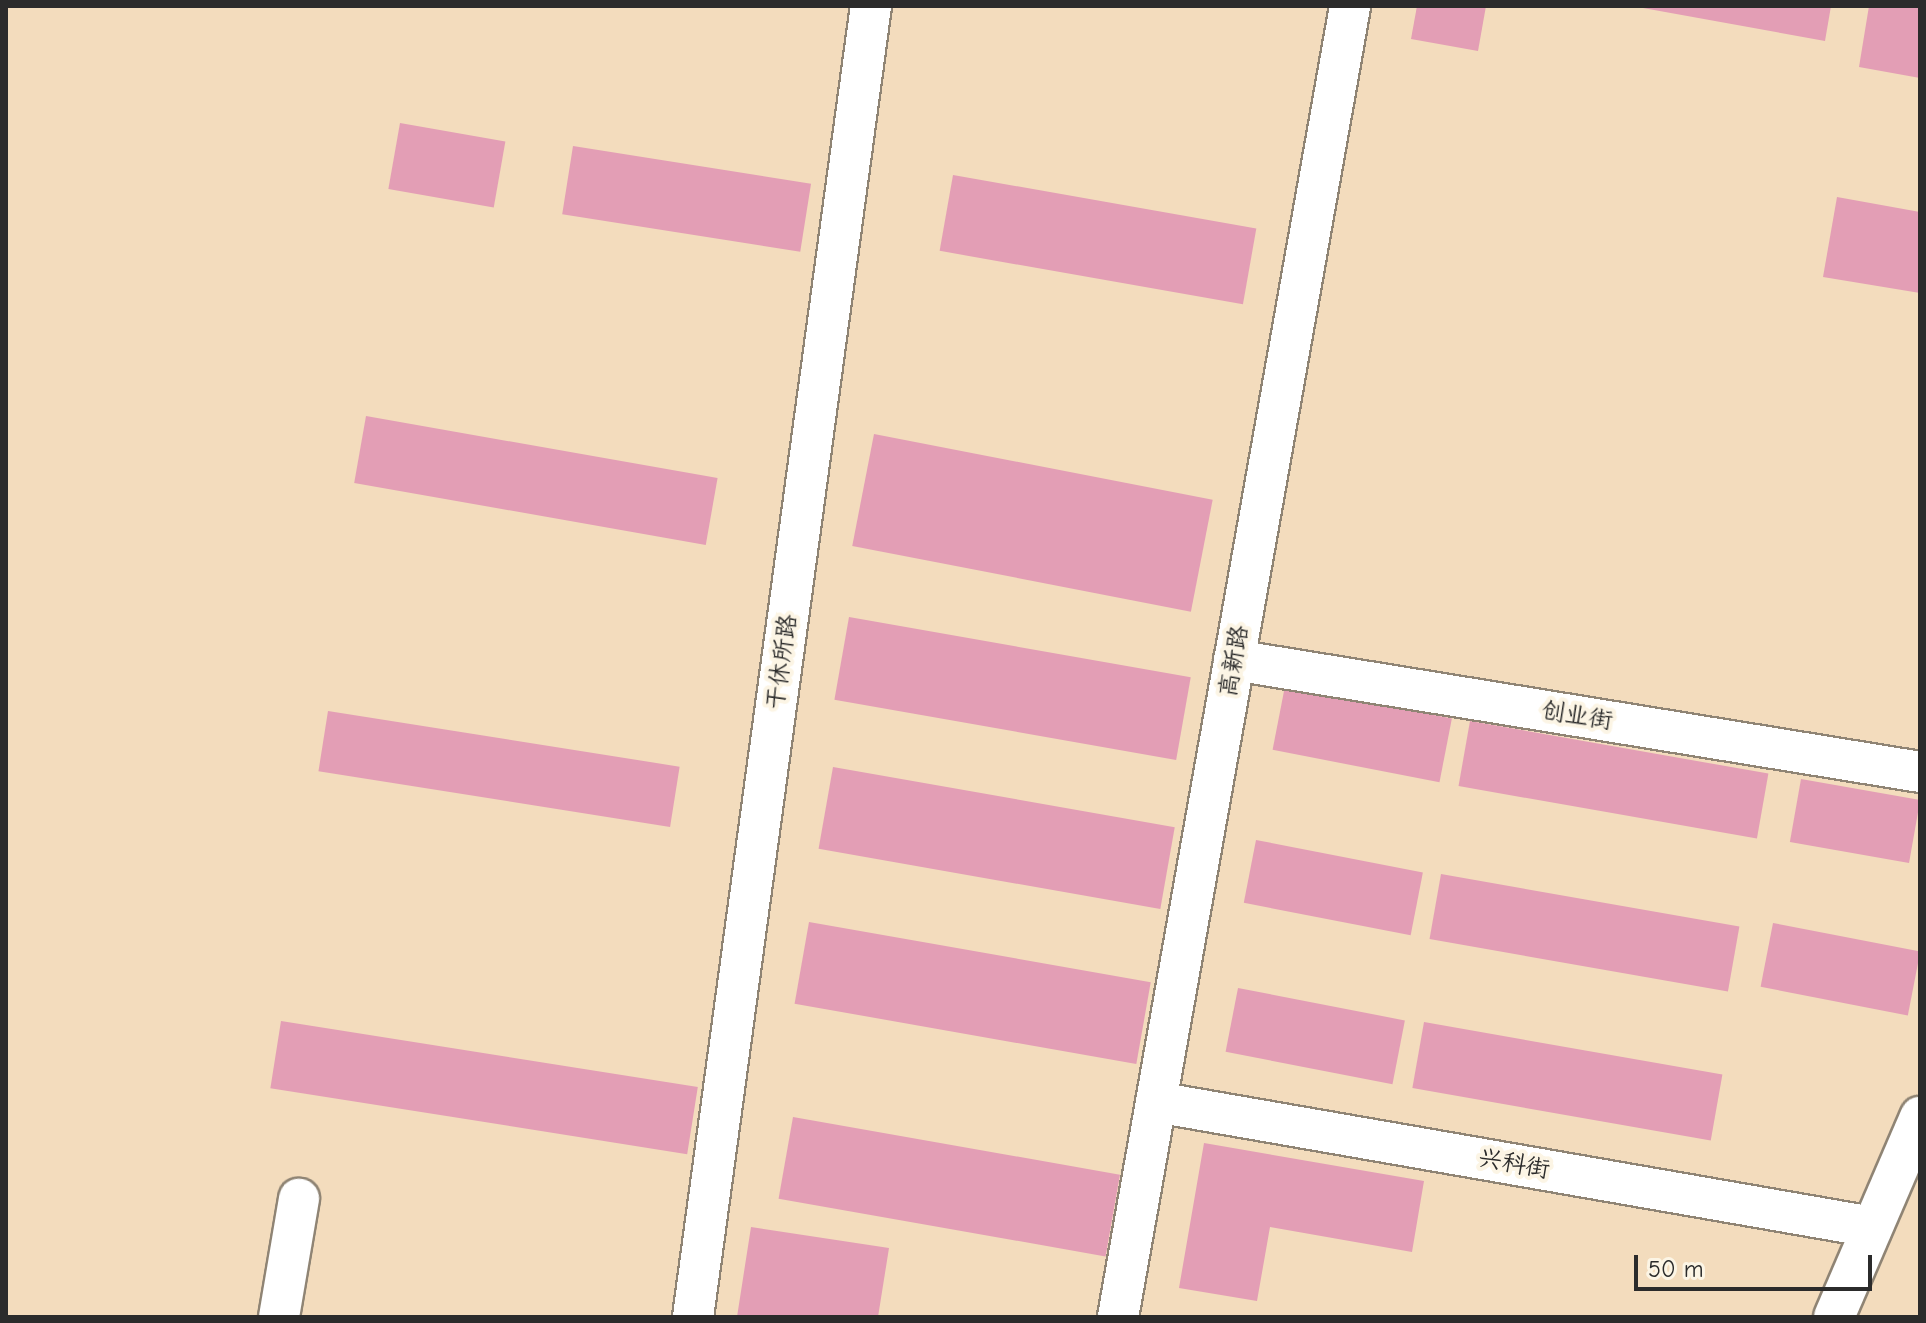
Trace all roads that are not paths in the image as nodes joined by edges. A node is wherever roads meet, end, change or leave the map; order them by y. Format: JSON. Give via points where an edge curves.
{"nodes":[{"id":1,"x":871,"y":6,"type":"edge"},
{"id":2,"x":1350,"y":6,"type":"edge"},
{"id":3,"x":1234,"y":660,"type":"junction"},
{"id":4,"x":1920,"y":772,"type":"edge"},
{"id":5,"x":1156,"y":1102,"type":"junction"},
{"id":6,"x":1920,"y":1117,"type":"edge"},
{"id":7,"x":299,"y":1199,"type":"dead end"},
{"id":8,"x":1872,"y":1227,"type":"junction"},
{"id":9,"x":279,"y":1317,"type":"edge"},
{"id":10,"x":693,"y":1317,"type":"edge"},
{"id":11,"x":1118,"y":1317,"type":"edge"},
{"id":12,"x":1834,"y":1317,"type":"edge"}],
"edges":[{"from":1,"to":10,"type":"street","name":"干休所路"},
{"from":2,"to":3,"type":"street","name":"高新路"},
{"from":3,"to":4,"type":"street","name":"创业街"},
{"from":3,"to":5,"type":"street","name":"高新路"},
{"from":5,"to":8,"type":"street","name":"兴科街"},
{"from":5,"to":11,"type":"street","name":"高新路"},
{"from":6,"to":8,"type":"street"},
{"from":7,"to":9,"type":"street"},
{"from":8,"to":12,"type":"street"}]}
